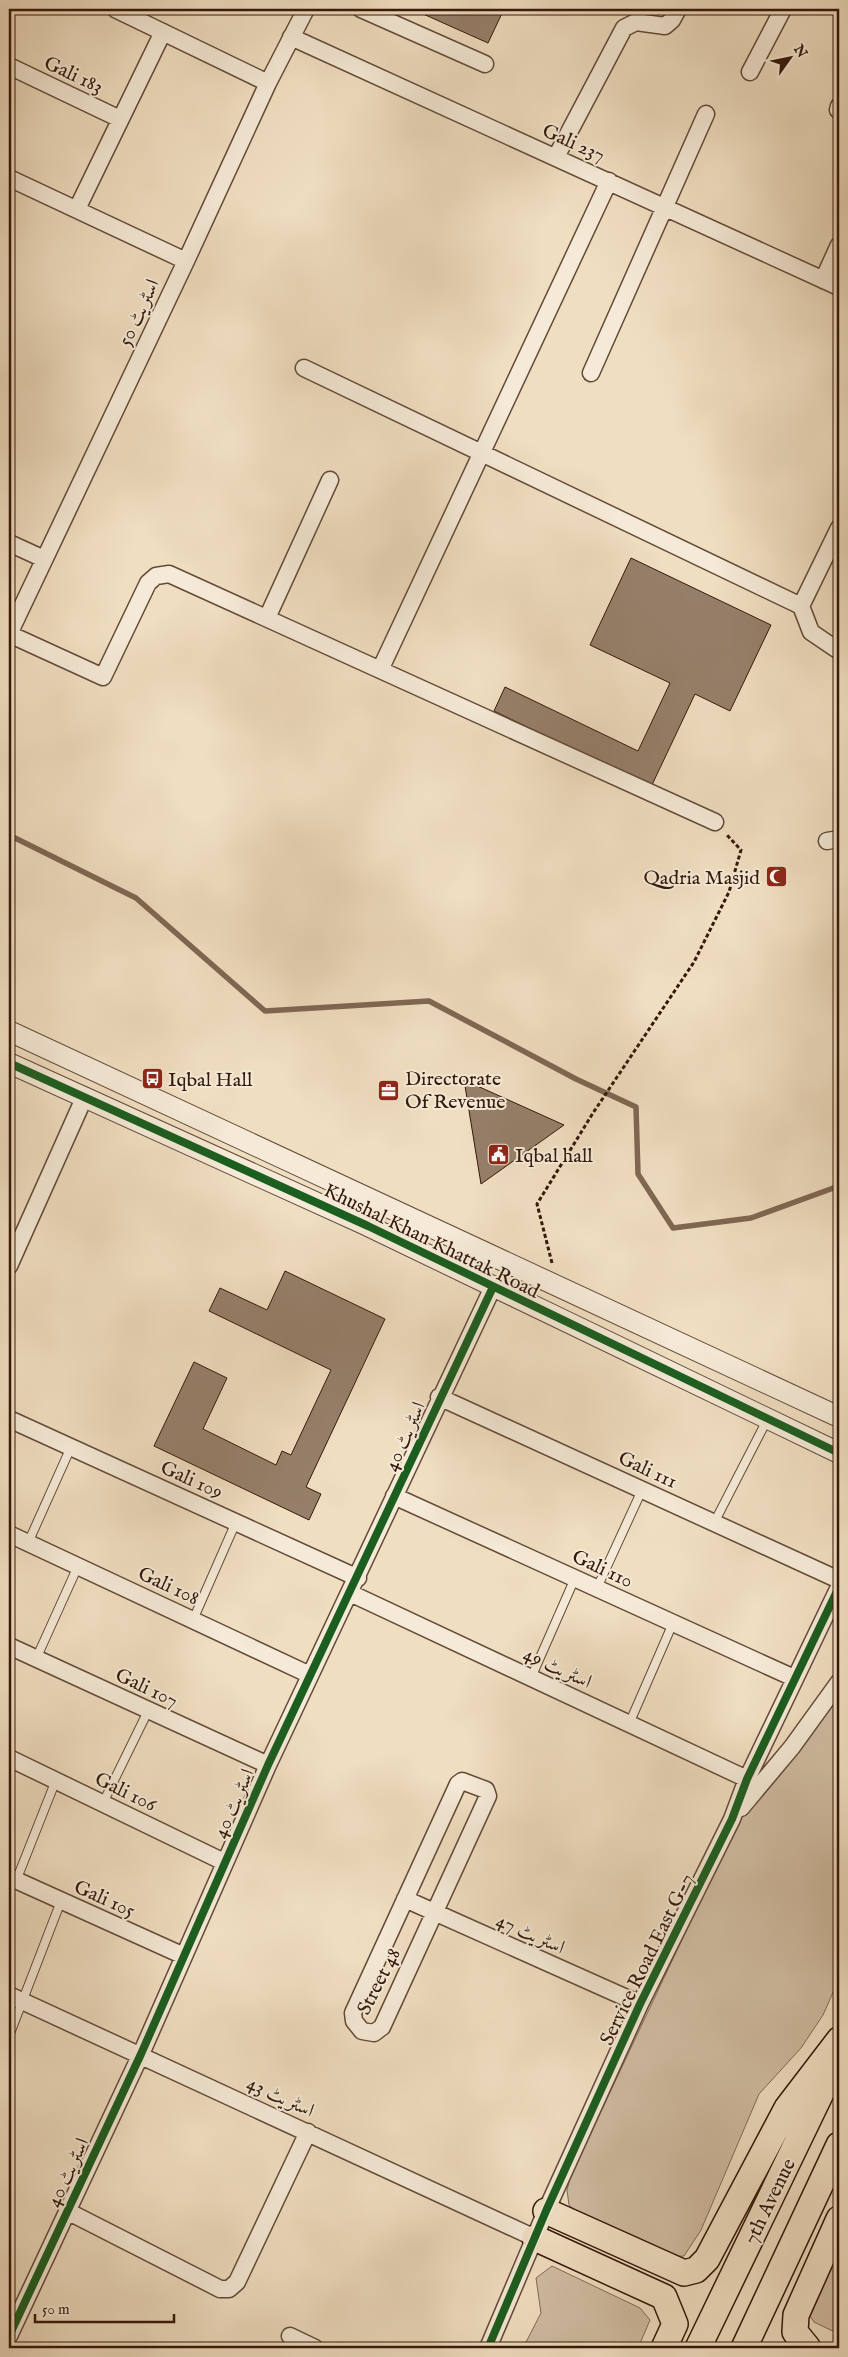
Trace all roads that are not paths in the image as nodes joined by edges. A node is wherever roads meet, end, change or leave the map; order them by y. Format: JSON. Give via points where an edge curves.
{"nodes":[{"id":1,"x":115,"y":9,"type":"edge"},
{"id":2,"x":306,"y":9,"type":"edge"},
{"id":3,"x":361,"y":9,"type":"edge"},
{"id":4,"x":678,"y":9,"type":"edge"},
{"id":5,"x":783,"y":9,"type":"edge"},
{"id":6,"x":163,"y":32,"type":"junction"},
{"id":7,"x":291,"y":37,"type":"junction"},
{"id":8,"x":485,"y":64,"type":"dead end"},
{"id":9,"x":9,"y":66,"type":"edge"},
{"id":10,"x":750,"y":72,"type":"dead end"},
{"id":11,"x":268,"y":83,"type":"junction"},
{"id":12,"x":706,"y":114,"type":"dead end"},
{"id":13,"x":120,"y":119,"type":"junction"},
{"id":14,"x":556,"y":157,"type":"junction"},
{"id":15,"x":9,"y":178,"type":"edge"},
{"id":16,"x":609,"y":181,"type":"junction"},
{"id":17,"x":664,"y":207,"type":"junction"},
{"id":18,"x":77,"y":210,"type":"junction"},
{"id":19,"x":839,"y":245,"type":"edge"},
{"id":20,"x":186,"y":261,"type":"junction"},
{"id":21,"x":823,"y":280,"type":"junction"},
{"id":22,"x":839,"y":287,"type":"edge"},
{"id":23,"x":304,"y":368,"type":"dead end"},
{"id":24,"x":591,"y":373,"type":"dead end"},
{"id":25,"x":482,"y":452,"type":"junction"},
{"id":26,"x":330,"y":480,"type":"dead end"},
{"id":27,"x":839,"y":528,"type":"edge"},
{"id":28,"x":9,"y":543,"type":"edge"},
{"id":29,"x":44,"y":559,"type":"junction"},
{"id":30,"x":801,"y":606,"type":"junction"},
{"id":31,"x":267,"y":618,"type":"junction"},
{"id":32,"x":9,"y":634,"type":"edge"},
{"id":33,"x":839,"y":651,"type":"edge"},
{"id":34,"x":380,"y":670,"type":"junction"},
{"id":35,"x":716,"y":822,"type":"road end"},
{"id":36,"x":9,"y":1031,"type":"edge"},
{"id":37,"x":9,"y":1063,"type":"edge"},
{"id":38,"x":85,"y":1096,"type":"junction"},
{"id":39,"x":378,"y":1202,"type":"junction"},
{"id":40,"x":368,"y":1226,"type":"junction"},
{"id":41,"x":9,"y":1266,"type":"edge"},
{"id":42,"x":493,"y":1287,"type":"junction"},
{"id":43,"x":439,"y":1397,"type":"junction"},
{"id":44,"x":837,"y":1415,"type":"edge"},
{"id":45,"x":768,"y":1418,"type":"junction"},
{"id":46,"x":9,"y":1419,"type":"edge"},
{"id":47,"x":71,"y":1447,"type":"junction"},
{"id":48,"x":839,"y":1453,"type":"edge"},
{"id":49,"x":642,"y":1490,"type":"junction"},
{"id":50,"x":394,"y":1496,"type":"junction"},
{"id":51,"x":236,"y":1522,"type":"junction"},
{"id":52,"x":714,"y":1523,"type":"junction"},
{"id":53,"x":9,"y":1534,"type":"edge"},
{"id":54,"x":28,"y":1543,"type":"junction"},
{"id":55,"x":78,"y":1566,"type":"junction"},
{"id":56,"x":358,"y":1578,"type":"junction"},
{"id":57,"x":575,"y":1578,"type":"junction"},
{"id":58,"x":839,"y":1580,"type":"edge"},
{"id":59,"x":839,"y":1587,"type":"edge"},
{"id":60,"x":597,"y":1588,"type":"junction"},
{"id":61,"x":350,"y":1593,"type":"junction"},
{"id":62,"x":193,"y":1620,"type":"junction"},
{"id":63,"x":673,"y":1622,"type":"junction"},
{"id":64,"x":9,"y":1646,"type":"edge"},
{"id":65,"x":36,"y":1659,"type":"junction"},
{"id":66,"x":310,"y":1675,"type":"junction"},
{"id":67,"x":531,"y":1678,"type":"junction"},
{"id":68,"x":794,"y":1678,"type":"junction"},
{"id":69,"x":839,"y":1682,"type":"edge"},
{"id":70,"x":148,"y":1711,"type":"junction"},
{"id":71,"x":629,"y":1724,"type":"junction"},
{"id":72,"x":9,"y":1758,"type":"edge"},
{"id":73,"x":268,"y":1765,"type":"junction"},
{"id":74,"x":747,"y":1779,"type":"junction"},
{"id":75,"x":56,"y":1780,"type":"junction"},
{"id":76,"x":103,"y":1803,"type":"junction"},
{"id":77,"x":732,"y":1819,"type":"junction"},
{"id":78,"x":224,"y":1862,"type":"junction"},
{"id":79,"x":12,"y":1879,"type":"edge"},
{"id":80,"x":405,"y":1899,"type":"junction"},
{"id":81,"x":61,"y":1901,"type":"junction"},
{"id":82,"x":436,"y":1913,"type":"junction"},
{"id":83,"x":184,"y":1956,"type":"junction"},
{"id":84,"x":16,"y":1998,"type":"edge"},
{"id":85,"x":640,"y":2004,"type":"junction"},
{"id":86,"x":9,"y":2036,"type":"edge"},
{"id":87,"x":839,"y":2040,"type":"edge"},
{"id":88,"x":141,"y":2054,"type":"junction"},
{"id":89,"x":839,"y":2054,"type":"edge"},
{"id":90,"x":308,"y":2132,"type":"junction"},
{"id":91,"x":839,"y":2145,"type":"edge"},
{"id":92,"x":67,"y":2211,"type":"junction"},
{"id":93,"x":546,"y":2211,"type":"junction"},
{"id":94,"x":839,"y":2218,"type":"edge"},
{"id":95,"x":535,"y":2238,"type":"junction"},
{"id":96,"x":14,"y":2307,"type":"edge"},
{"id":97,"x":9,"y":2336,"type":"edge"},
{"id":98,"x":290,"y":2336,"type":"dead end"},
{"id":99,"x":315,"y":2348,"type":"edge"},
{"id":100,"x":488,"y":2348,"type":"edge"},
{"id":101,"x":664,"y":2348,"type":"edge"},
{"id":102,"x":698,"y":2348,"type":"edge"},
{"id":103,"x":744,"y":2348,"type":"edge"},
{"id":104,"x":808,"y":2348,"type":"edge"}],
"edges":[{"from":1,"to":6,"type":"street"},
{"from":2,"to":7,"type":"street","name":"اسٹریٹ 50"},
{"from":3,"to":8,"type":"street"},
{"from":4,"to":14,"type":"street","via":[[665,26],[636,22],[624,28]]},
{"from":5,"to":10,"type":"street"},
{"from":6,"to":11,"type":"street"},
{"from":6,"to":13,"type":"street"},
{"from":7,"to":11,"type":"street","name":"اسٹریٹ 50"},
{"from":7,"to":14,"type":"street","name":"Gali 237"},
{"from":9,"to":13,"type":"street","name":"Gali 183"},
{"from":11,"to":20,"type":"street","name":"اسٹریٹ 50"},
{"from":12,"to":17,"type":"street"},
{"from":13,"to":18,"type":"street"},
{"from":14,"to":16,"type":"street","name":"Gali 237"},
{"from":15,"to":18,"type":"street"},
{"from":16,"to":17,"type":"street","name":"Gali 237"},
{"from":16,"to":25,"type":"street"},
{"from":17,"to":21,"type":"street","name":"Gali 237"},
{"from":17,"to":24,"type":"street"},
{"from":18,"to":20,"type":"street"},
{"from":19,"to":21,"type":"street"},
{"from":20,"to":29,"type":"street","name":"اسٹریٹ 50"},
{"from":21,"to":22,"type":"street","name":"Gali 237"},
{"from":23,"to":25,"type":"street"},
{"from":25,"to":30,"type":"street"},
{"from":25,"to":34,"type":"street"},
{"from":26,"to":31,"type":"street"},
{"from":27,"to":30,"type":"street"},
{"from":28,"to":29,"type":"street"},
{"from":29,"to":32,"type":"street","name":"اسٹریٹ 50"},
{"from":30,"to":33,"type":"street","via":[[811,632]]},
{"from":31,"to":32,"type":"street","via":[[169,574],[156,576],[148,583],[103,677]]},
{"from":31,"to":34,"type":"street"},
{"from":34,"to":35,"type":"street"},
{"from":36,"to":39,"type":"street","name":"Khushal Khan Khattak Road"},
{"from":37,"to":38,"type":"street","name":"Khushal Khan Khattak Road"},
{"from":38,"to":40,"type":"street","name":"Khushal Khan Khattak Road"},
{"from":38,"to":41,"type":"street"},
{"from":39,"to":40,"type":"street"},
{"from":39,"to":44,"type":"street","name":"Khushal Khan Khattak Road"},
{"from":40,"to":42,"type":"street","name":"Khushal Khan Khattak Road"},
{"from":42,"to":43,"type":"street","name":"اسٹریٹ 40"},
{"from":42,"to":45,"type":"street","name":"Khushal Khan Khattak Road"},
{"from":43,"to":49,"type":"street","name":"Gali 111"},
{"from":43,"to":50,"type":"street","name":"اسٹریٹ 40"},
{"from":45,"to":48,"type":"street","name":"Khushal Khan Khattak Road"},
{"from":45,"to":52,"type":"lane"},
{"from":46,"to":47,"type":"street","name":"Gali 109"},
{"from":47,"to":51,"type":"street","name":"Gali 109"},
{"from":47,"to":54,"type":"lane"},
{"from":49,"to":52,"type":"street","name":"Gali 111"},
{"from":49,"to":60,"type":"lane"},
{"from":50,"to":56,"type":"street","name":"اسٹریٹ 40"},
{"from":50,"to":57,"type":"street","name":"Gali 110"},
{"from":51,"to":56,"type":"street","name":"Gali 109"},
{"from":51,"to":62,"type":"lane"},
{"from":52,"to":58,"type":"street","name":"Gali 111"},
{"from":53,"to":54,"type":"street","name":"Gali 108"},
{"from":54,"to":55,"type":"street","name":"Gali 108"},
{"from":55,"to":62,"type":"street","name":"Gali 108"},
{"from":55,"to":65,"type":"lane"},
{"from":56,"to":61,"type":"street","name":"اسٹریٹ 40"},
{"from":57,"to":60,"type":"street","name":"Gali 110"},
{"from":57,"to":67,"type":"lane"},
{"from":59,"to":68,"type":"street","name":"Service Road East G-7"},
{"from":60,"to":63,"type":"street","name":"Gali 110"},
{"from":61,"to":66,"type":"street","name":"اسٹریٹ 40"},
{"from":61,"to":67,"type":"street","name":"اسٹریٹ 49"},
{"from":62,"to":66,"type":"street","name":"Gali 108"},
{"from":63,"to":68,"type":"street","name":"Gali 110"},
{"from":63,"to":71,"type":"lane"},
{"from":64,"to":65,"type":"street","name":"Gali 107"},
{"from":65,"to":70,"type":"street","name":"Gali 107"},
{"from":66,"to":73,"type":"street","name":"اسٹریٹ 40"},
{"from":67,"to":71,"type":"street","name":"اسٹریٹ 49"},
{"from":68,"to":74,"type":"street","name":"Service Road East G-7"},
{"from":69,"to":77,"type":"street","name":"Service Road East G-7","via":[[792,1747]]},
{"from":70,"to":73,"type":"street","name":"Gali 107"},
{"from":70,"to":76,"type":"lane"},
{"from":71,"to":74,"type":"street","name":"اسٹریٹ 49"},
{"from":72,"to":75,"type":"street","name":"Gali 106"},
{"from":73,"to":78,"type":"street","name":"اسٹریٹ 40"},
{"from":74,"to":77,"type":"street","name":"Service Road East G-7"},
{"from":75,"to":76,"type":"street","name":"Gali 106"},
{"from":75,"to":79,"type":"lane"},
{"from":76,"to":78,"type":"street","name":"Gali 106"},
{"from":77,"to":85,"type":"street","name":"Service Road East G-7"},
{"from":78,"to":83,"type":"street","name":"اسٹریٹ 40"},
{"from":79,"to":81,"type":"street","name":"Gali 105"},
{"from":80,"to":82,"type":"street","name":"اسٹریٹ 47"},
{"from":80,"to":82,"type":"street","name":"Street 48","via":[[458,1784],[462,1781],[488,1792]]},
{"from":80,"to":82,"type":"street","name":"Street 48","via":[[353,2013],[354,2021],[362,2031],[374,2033],[382,2027]]},
{"from":81,"to":83,"type":"street","name":"Gali 105"},
{"from":81,"to":84,"type":"lane"},
{"from":82,"to":85,"type":"street","name":"اسٹریٹ 47"},
{"from":83,"to":88,"type":"street","name":"اسٹریٹ 40"},
{"from":84,"to":86,"type":"lane"},
{"from":84,"to":88,"type":"street","name":"اسٹریٹ 43"},
{"from":85,"to":93,"type":"street","name":"Service Road East G-7"},
{"from":87,"to":93,"type":"main road","via":[[787,2108],[708,2259],[696,2270],[684,2273]]},
{"from":88,"to":90,"type":"street","name":"اسٹریٹ 43"},
{"from":88,"to":92,"type":"street","name":"اسٹریٹ 40"},
{"from":89,"to":102,"type":"main road","name":"7th Avenue"},
{"from":90,"to":92,"type":"street","via":[[237,2282],[229,2289],[220,2289]]},
{"from":90,"to":95,"type":"street","name":"اسٹریٹ 43"},
{"from":91,"to":103,"type":"main road","name":"7th Avenue"},
{"from":92,"to":96,"type":"street","name":"اسٹریٹ 40"},
{"from":93,"to":95,"type":"street","name":"Service Road East G-7"},
{"from":94,"to":104,"type":"main road","via":[[796,2315],[795,2332]]},
{"from":95,"to":100,"type":"street","name":"Service Road East G-7"},
{"from":95,"to":101,"type":"main road","via":[[664,2297],[675,2324]]},
{"from":96,"to":97,"type":"street","name":"اسٹریٹ 40"},
{"from":98,"to":99,"type":"street"}]}
